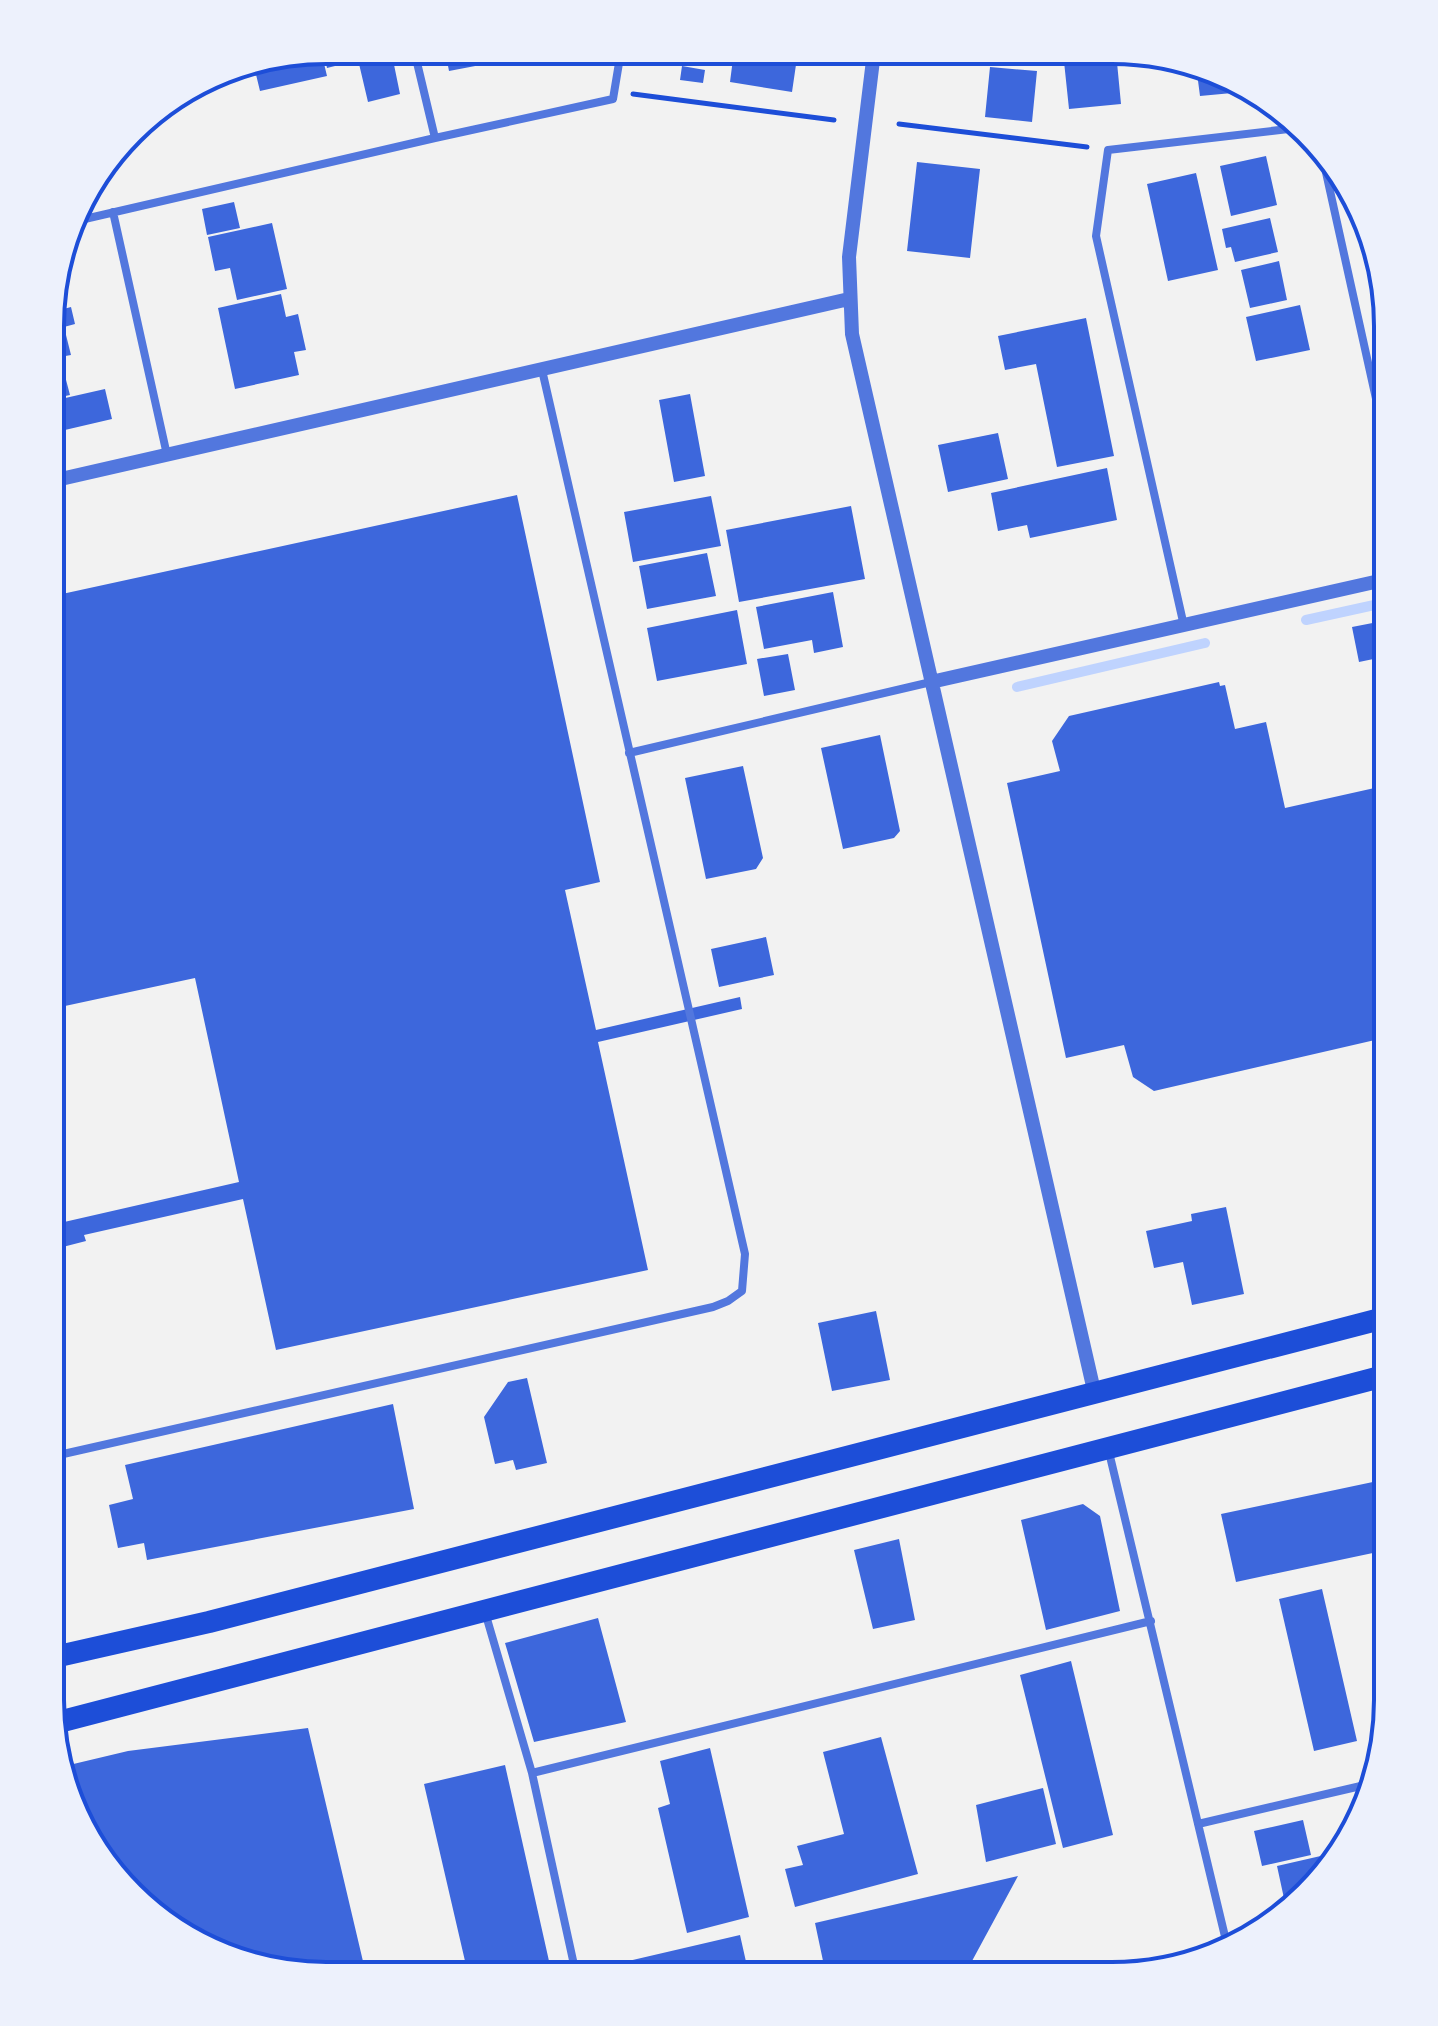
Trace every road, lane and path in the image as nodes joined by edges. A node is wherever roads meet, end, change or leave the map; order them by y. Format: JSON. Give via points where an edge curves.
{"nodes":[{"id":1,"x":872,"y":64,"type":"edge"},
{"id":2,"x":418,"y":65,"type":"edge"},
{"id":3,"x":619,"y":65,"type":"edge"},
{"id":4,"x":615,"y":92,"type":"junction"},
{"id":5,"x":834,"y":120,"type":"dead end"},
{"id":6,"x":899,"y":124,"type":"dead end"},
{"id":7,"x":1285,"y":129,"type":"edge"},
{"id":8,"x":435,"y":138,"type":"junction"},
{"id":9,"x":1108,"y":150,"type":"junction"},
{"id":10,"x":1327,"y":176,"type":"edge"},
{"id":11,"x":113,"y":212,"type":"junction"},
{"id":12,"x":88,"y":218,"type":"edge"},
{"id":13,"x":849,"y":299,"type":"junction"},
{"id":14,"x":542,"y":370,"type":"junction"},
{"id":15,"x":1374,"y":389,"type":"edge"},
{"id":16,"x":167,"y":455,"type":"junction"},
{"id":17,"x":64,"y":478,"type":"edge"},
{"id":18,"x":1374,"y":582,"type":"edge"},
{"id":19,"x":1184,"y":626,"type":"junction"},
{"id":20,"x":931,"y":682,"type":"junction"},
{"id":21,"x":629,"y":753,"type":"junction"},
{"id":22,"x":1373,"y":1321,"type":"edge"},
{"id":23,"x":1373,"y":1379,"type":"edge"},
{"id":24,"x":1095,"y":1395,"type":"junction"},
{"id":25,"x":1108,"y":1448,"type":"junction"},
{"id":26,"x":64,"y":1454,"type":"edge"},
{"id":27,"x":485,"y":1612,"type":"junction"},
{"id":28,"x":1151,"y":1621,"type":"junction"},
{"id":29,"x":64,"y":1655,"type":"edge"},
{"id":30,"x":65,"y":1720,"type":"edge"},
{"id":31,"x":532,"y":1773,"type":"junction"},
{"id":32,"x":1359,"y":1786,"type":"edge"},
{"id":33,"x":1198,"y":1824,"type":"junction"},
{"id":34,"x":1225,"y":1936,"type":"edge"},
{"id":35,"x":573,"y":1962,"type":"edge"}],
"edges":[{"from":1,"to":13,"type":"street","via":[[853,212]]},
{"from":2,"to":8,"type":"street"},
{"from":3,"to":4,"type":"street"},
{"from":4,"to":5,"type":"path"},
{"from":4,"to":8,"type":"street","via":[[613,99]]},
{"from":6,"to":9,"type":"path"},
{"from":7,"to":9,"type":"street"},
{"from":8,"to":11,"type":"street"},
{"from":9,"to":19,"type":"street","via":[[1096,236]]},
{"from":10,"to":15,"type":"street"},
{"from":11,"to":12,"type":"street"},
{"from":11,"to":16,"type":"street"},
{"from":13,"to":14,"type":"street"},
{"from":13,"to":20,"type":"street","via":[[852,334]]},
{"from":14,"to":16,"type":"street"},
{"from":14,"to":21,"type":"street"},
{"from":16,"to":17,"type":"street"},
{"from":18,"to":19,"type":"street"},
{"from":19,"to":20,"type":"street"},
{"from":20,"to":21,"type":"street"},
{"from":20,"to":24,"type":"street"},
{"from":21,"to":26,"type":"street","via":[[745,1254],[742,1291],[713,1307]]},
{"from":22,"to":24,"type":"highway"},
{"from":23,"to":25,"type":"highway"},
{"from":24,"to":29,"type":"highway"},
{"from":25,"to":27,"type":"highway"},
{"from":25,"to":28,"type":"street"},
{"from":27,"to":30,"type":"highway"},
{"from":27,"to":31,"type":"street"},
{"from":28,"to":31,"type":"street"},
{"from":28,"to":33,"type":"street"},
{"from":31,"to":35,"type":"street"},
{"from":32,"to":33,"type":"street"},
{"from":33,"to":34,"type":"street"}]}
